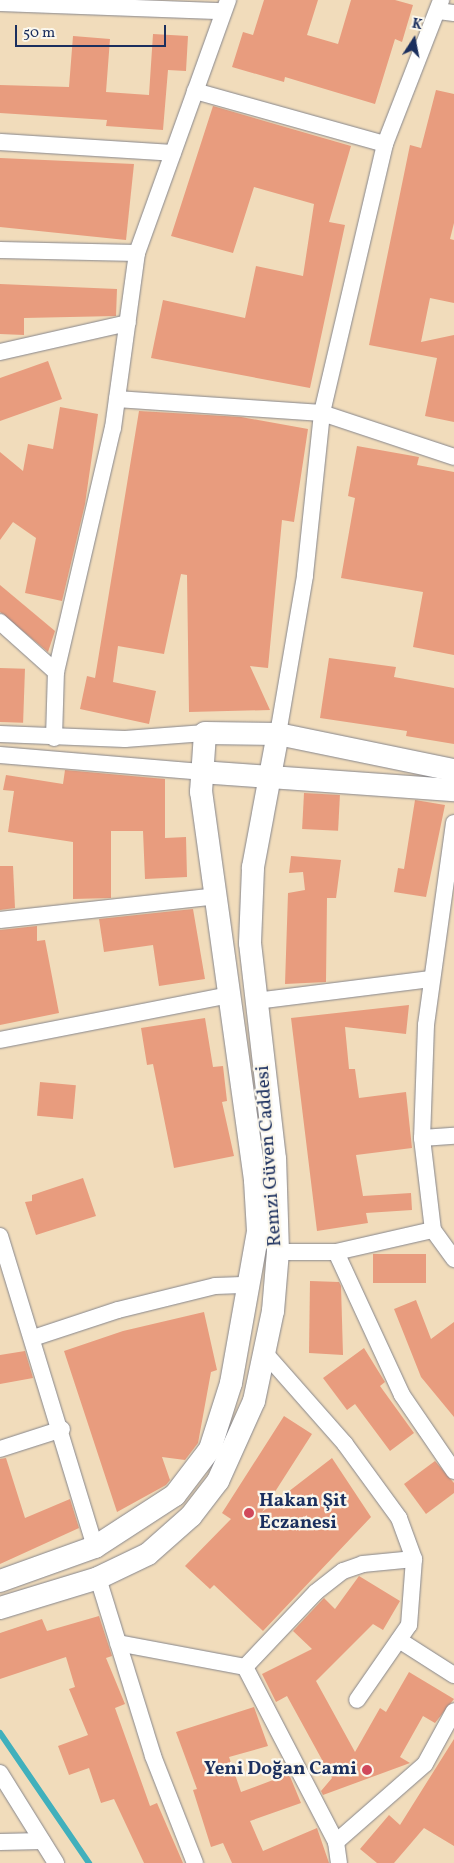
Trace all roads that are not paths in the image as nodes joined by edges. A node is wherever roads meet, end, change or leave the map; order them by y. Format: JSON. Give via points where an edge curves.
{"nodes":[{"id":1,"x":0,"y":3,"type":"edge"},
{"id":2,"x":93,"y":3,"type":"edge"},
{"id":3,"x":225,"y":5,"type":"edge"},
{"id":4,"x":445,"y":8,"type":"edge"},
{"id":5,"x":194,"y":91,"type":"junction"},
{"id":6,"x":0,"y":142,"type":"edge"},
{"id":7,"x":385,"y":144,"type":"junction"},
{"id":8,"x":172,"y":153,"type":"junction"},
{"id":9,"x":0,"y":250,"type":"edge"},
{"id":10,"x":137,"y":253,"type":"junction"},
{"id":11,"x":128,"y":323,"type":"junction"},
{"id":12,"x":0,"y":352,"type":"edge"},
{"id":13,"x":117,"y":399,"type":"junction"},
{"id":14,"x":322,"y":413,"type":"junction"},
{"id":15,"x":454,"y":457,"type":"edge"},
{"id":16,"x":0,"y":622,"type":"edge"},
{"id":17,"x":56,"y":672,"type":"junction"},
{"id":18,"x":205,"y":732,"type":"junction"},
{"id":19,"x":0,"y":734,"type":"edge"},
{"id":20,"x":278,"y":734,"type":"junction"},
{"id":21,"x":54,"y":738,"type":"junction"},
{"id":22,"x":0,"y":756,"type":"edge"},
{"id":23,"x":454,"y":770,"type":"edge"},
{"id":24,"x":201,"y":772,"type":"junction"},
{"id":25,"x":272,"y":775,"type":"junction"},
{"id":26,"x":454,"y":790,"type":"edge"},
{"id":27,"x":454,"y":823,"type":"edge"},
{"id":28,"x":216,"y":896,"type":"junction"},
{"id":29,"x":0,"y":920,"type":"edge"},
{"id":30,"x":431,"y":979,"type":"junction"},
{"id":31,"x":229,"y":995,"type":"junction"},
{"id":32,"x":256,"y":1001,"type":"junction"},
{"id":33,"x":0,"y":1040,"type":"edge"},
{"id":34,"x":454,"y":1136,"type":"edge"},
{"id":35,"x":422,"y":1138,"type":"junction"},
{"id":36,"x":433,"y":1230,"type":"junction"},
{"id":37,"x":0,"y":1236,"type":"edge"},
{"id":38,"x":278,"y":1252,"type":"junction"},
{"id":39,"x":336,"y":1252,"type":"junction"},
{"id":40,"x":454,"y":1259,"type":"edge"},
{"id":41,"x":249,"y":1285,"type":"junction"},
{"id":42,"x":33,"y":1338,"type":"junction"},
{"id":43,"x":264,"y":1352,"type":"junction"},
{"id":44,"x":62,"y":1429,"type":"junction"},
{"id":45,"x":0,"y":1449,"type":"edge"},
{"id":46,"x":454,"y":1471,"type":"edge"},
{"id":47,"x":95,"y":1547,"type":"junction"},
{"id":48,"x":414,"y":1559,"type":"junction"},
{"id":49,"x":98,"y":1578,"type":"junction"},
{"id":50,"x":0,"y":1582,"type":"edge"},
{"id":51,"x":0,"y":1608,"type":"edge"},
{"id":52,"x":398,"y":1640,"type":"junction"},
{"id":53,"x":118,"y":1643,"type":"junction"},
{"id":54,"x":245,"y":1666,"type":"junction"},
{"id":55,"x":454,"y":1675,"type":"edge"},
{"id":56,"x":357,"y":1700,"type":"dead end"},
{"id":57,"x":454,"y":1711,"type":"edge"},
{"id":58,"x":0,"y":1773,"type":"edge"},
{"id":59,"x":42,"y":1841,"type":"junction"},
{"id":60,"x":0,"y":1842,"type":"edge"},
{"id":61,"x":336,"y":1842,"type":"junction"},
{"id":62,"x":56,"y":1863,"type":"edge"},
{"id":63,"x":195,"y":1863,"type":"edge"},
{"id":64,"x":339,"y":1863,"type":"edge"}],
"edges":[{"from":1,"to":2,"type":"street"},
{"from":2,"to":3,"type":"street"},
{"from":3,"to":5,"type":"street"},
{"from":4,"to":7,"type":"street"},
{"from":5,"to":7,"type":"street"},
{"from":5,"to":8,"type":"street"},
{"from":6,"to":8,"type":"street"},
{"from":7,"to":14,"type":"street"},
{"from":8,"to":10,"type":"street"},
{"from":9,"to":10,"type":"street"},
{"from":10,"to":11,"type":"street"},
{"from":11,"to":12,"type":"street"},
{"from":11,"to":13,"type":"street"},
{"from":13,"to":14,"type":"street"},
{"from":13,"to":17,"type":"street"},
{"from":14,"to":15,"type":"street"},
{"from":14,"to":20,"type":"street","via":[[305,576]]},
{"from":16,"to":17,"type":"street"},
{"from":17,"to":21,"type":"street"},
{"from":18,"to":20,"type":"main road"},
{"from":18,"to":21,"type":"street","via":[[125,739]]},
{"from":18,"to":24,"type":"main road","name":"Remzi Güven Caddesi"},
{"from":19,"to":21,"type":"street"},
{"from":20,"to":23,"type":"main road"},
{"from":20,"to":25,"type":"main road","name":"Remzi Güven Caddesi"},
{"from":22,"to":24,"type":"street"},
{"from":24,"to":25,"type":"main road"},
{"from":24,"to":28,"type":"main road","name":"Remzi Güven Caddesi"},
{"from":25,"to":26,"type":"main road"},
{"from":25,"to":32,"type":"main road","name":"Remzi Güven Caddesi","via":[[253,867],[250,943]]},
{"from":27,"to":30,"type":"street"},
{"from":28,"to":29,"type":"street"},
{"from":28,"to":31,"type":"main road","name":"Remzi Güven Caddesi"},
{"from":30,"to":32,"type":"street"},
{"from":30,"to":35,"type":"street"},
{"from":31,"to":33,"type":"street"},
{"from":31,"to":41,"type":"main road","name":"Remzi Güven Caddesi","via":[[256,1180],[258,1231]]},
{"from":32,"to":38,"type":"main road","name":"Remzi Güven Caddesi","via":[[275,1159]]},
{"from":34,"to":35,"type":"street"},
{"from":35,"to":36,"type":"street"},
{"from":36,"to":39,"type":"street"},
{"from":36,"to":40,"type":"street"},
{"from":37,"to":42,"type":"street"},
{"from":38,"to":39,"type":"street"},
{"from":38,"to":43,"type":"main road","name":"Remzi Güven Caddesi"},
{"from":39,"to":46,"type":"street","via":[[402,1395]]},
{"from":41,"to":42,"type":"street","via":[[215,1286],[126,1308]]},
{"from":41,"to":47,"type":"main road","name":"Remzi Güven Caddesi","via":[[231,1383],[210,1449],[175,1495]]},
{"from":42,"to":44,"type":"street"},
{"from":43,"to":48,"type":"street","via":[[345,1444],[399,1518]]},
{"from":43,"to":49,"type":"main road","name":"Remzi Güven Caddesi","via":[[254,1401],[218,1481],[191,1516],[148,1554]]},
{"from":44,"to":45,"type":"street"},
{"from":44,"to":47,"type":"street"},
{"from":47,"to":50,"type":"main road","name":"Remzi Güven Caddesi"},
{"from":48,"to":52,"type":"street","via":[[409,1625]]},
{"from":48,"to":54,"type":"street","via":[[363,1564],[343,1571],[316,1592]]},
{"from":49,"to":51,"type":"main road","name":"Remzi Güven Caddesi"},
{"from":49,"to":53,"type":"street"},
{"from":52,"to":55,"type":"street"},
{"from":52,"to":56,"type":"street"},
{"from":53,"to":54,"type":"street"},
{"from":53,"to":63,"type":"street","via":[[153,1756]]},
{"from":54,"to":61,"type":"street"},
{"from":57,"to":61,"type":"street","via":[[425,1764]]},
{"from":58,"to":59,"type":"street"},
{"from":59,"to":60,"type":"street"},
{"from":59,"to":62,"type":"street"},
{"from":61,"to":64,"type":"street"}]}
